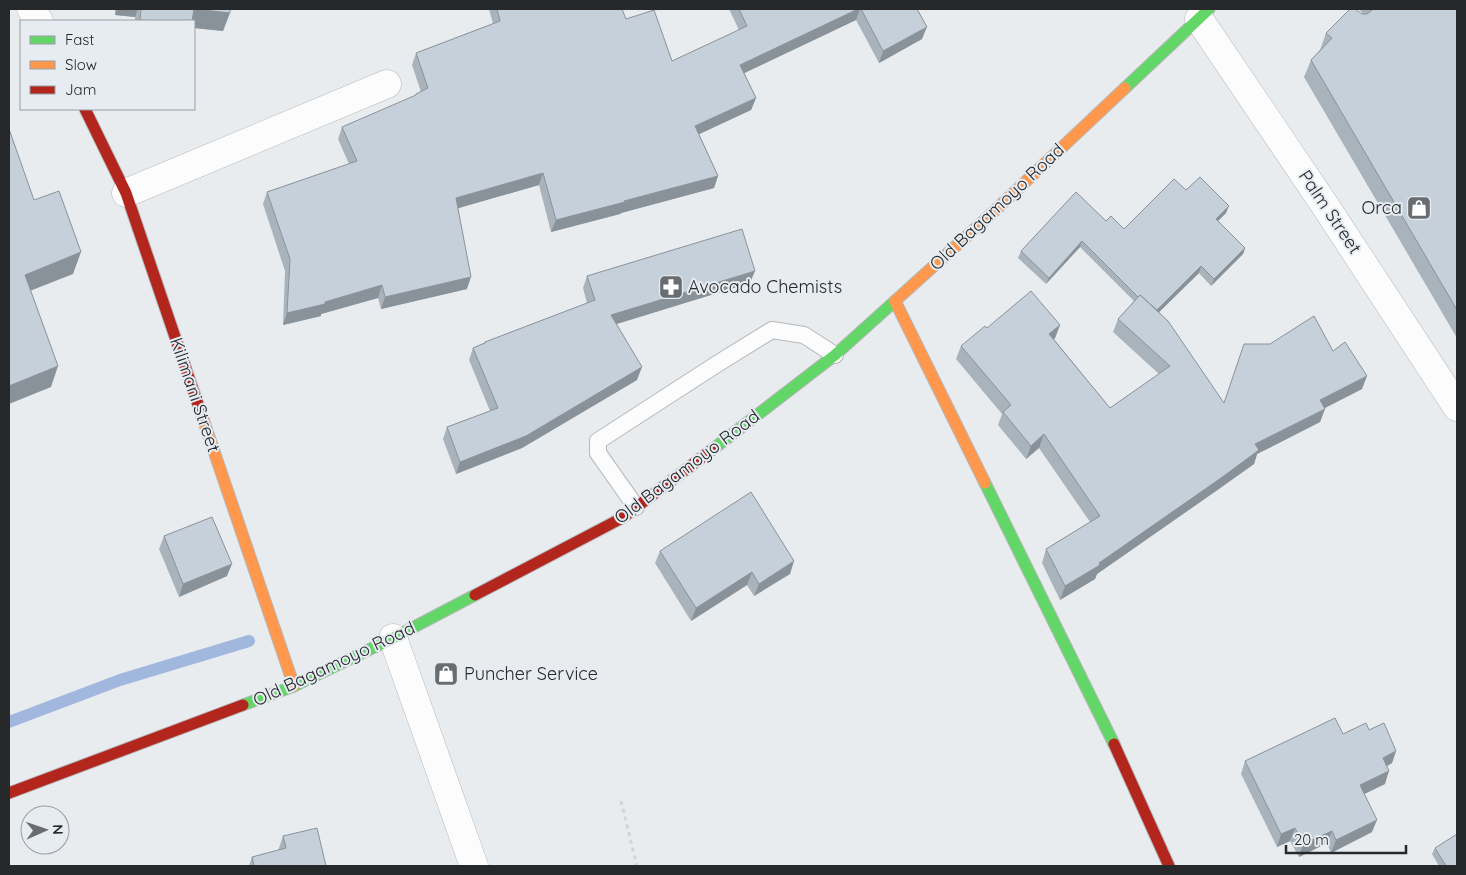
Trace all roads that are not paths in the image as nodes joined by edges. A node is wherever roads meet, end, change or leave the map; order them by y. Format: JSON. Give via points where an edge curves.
{"nodes":[{"id":1,"x":31,"y":9,"type":"edge"},
{"id":2,"x":1204,"y":14,"type":"edge"},
{"id":3,"x":38,"y":20,"type":"edge"},
{"id":4,"x":387,"y":84,"type":"dead end"},
{"id":5,"x":85,"y":110,"type":"edge"},
{"id":6,"x":126,"y":193,"type":"junction"},
{"id":7,"x":895,"y":301,"type":"junction"},
{"id":8,"x":835,"y":355,"type":"junction"},
{"id":9,"x":1457,"y":407,"type":"edge"},
{"id":10,"x":636,"y":507,"type":"junction"},
{"id":11,"x":393,"y":638,"type":"junction"},
{"id":12,"x":294,"y":686,"type":"junction"},
{"id":13,"x":9,"y":793,"type":"edge"},
{"id":14,"x":474,"y":866,"type":"edge"},
{"id":15,"x":1169,"y":866,"type":"edge"}],
"edges":[{"from":1,"to":3,"type":"street"},
{"from":2,"to":7,"type":"main road","name":"Old Bagamoyo Road"},
{"from":2,"to":9,"type":"street","name":"Palm Street"},
{"from":4,"to":6,"type":"street"},
{"from":5,"to":6,"type":"main road","name":"Kilimani Street"},
{"from":6,"to":12,"type":"main road","name":"Kilimani Street"},
{"from":7,"to":8,"type":"main road","name":"Old Bagamoyo Road"},
{"from":7,"to":15,"type":"main road","via":[[1127,771]]},
{"from":8,"to":10,"type":"main road","name":"Old Bagamoyo Road"},
{"from":8,"to":10,"type":"lane","via":[[804,334],[772,330],[598,441],[598,453]]},
{"from":10,"to":11,"type":"main road","name":"Old Bagamoyo Road","via":[[622,518]]},
{"from":11,"to":12,"type":"main road","name":"Old Bagamoyo Road"},
{"from":11,"to":14,"type":"street"},
{"from":12,"to":13,"type":"main road","name":"Old Bagamoyo Road"}]}
